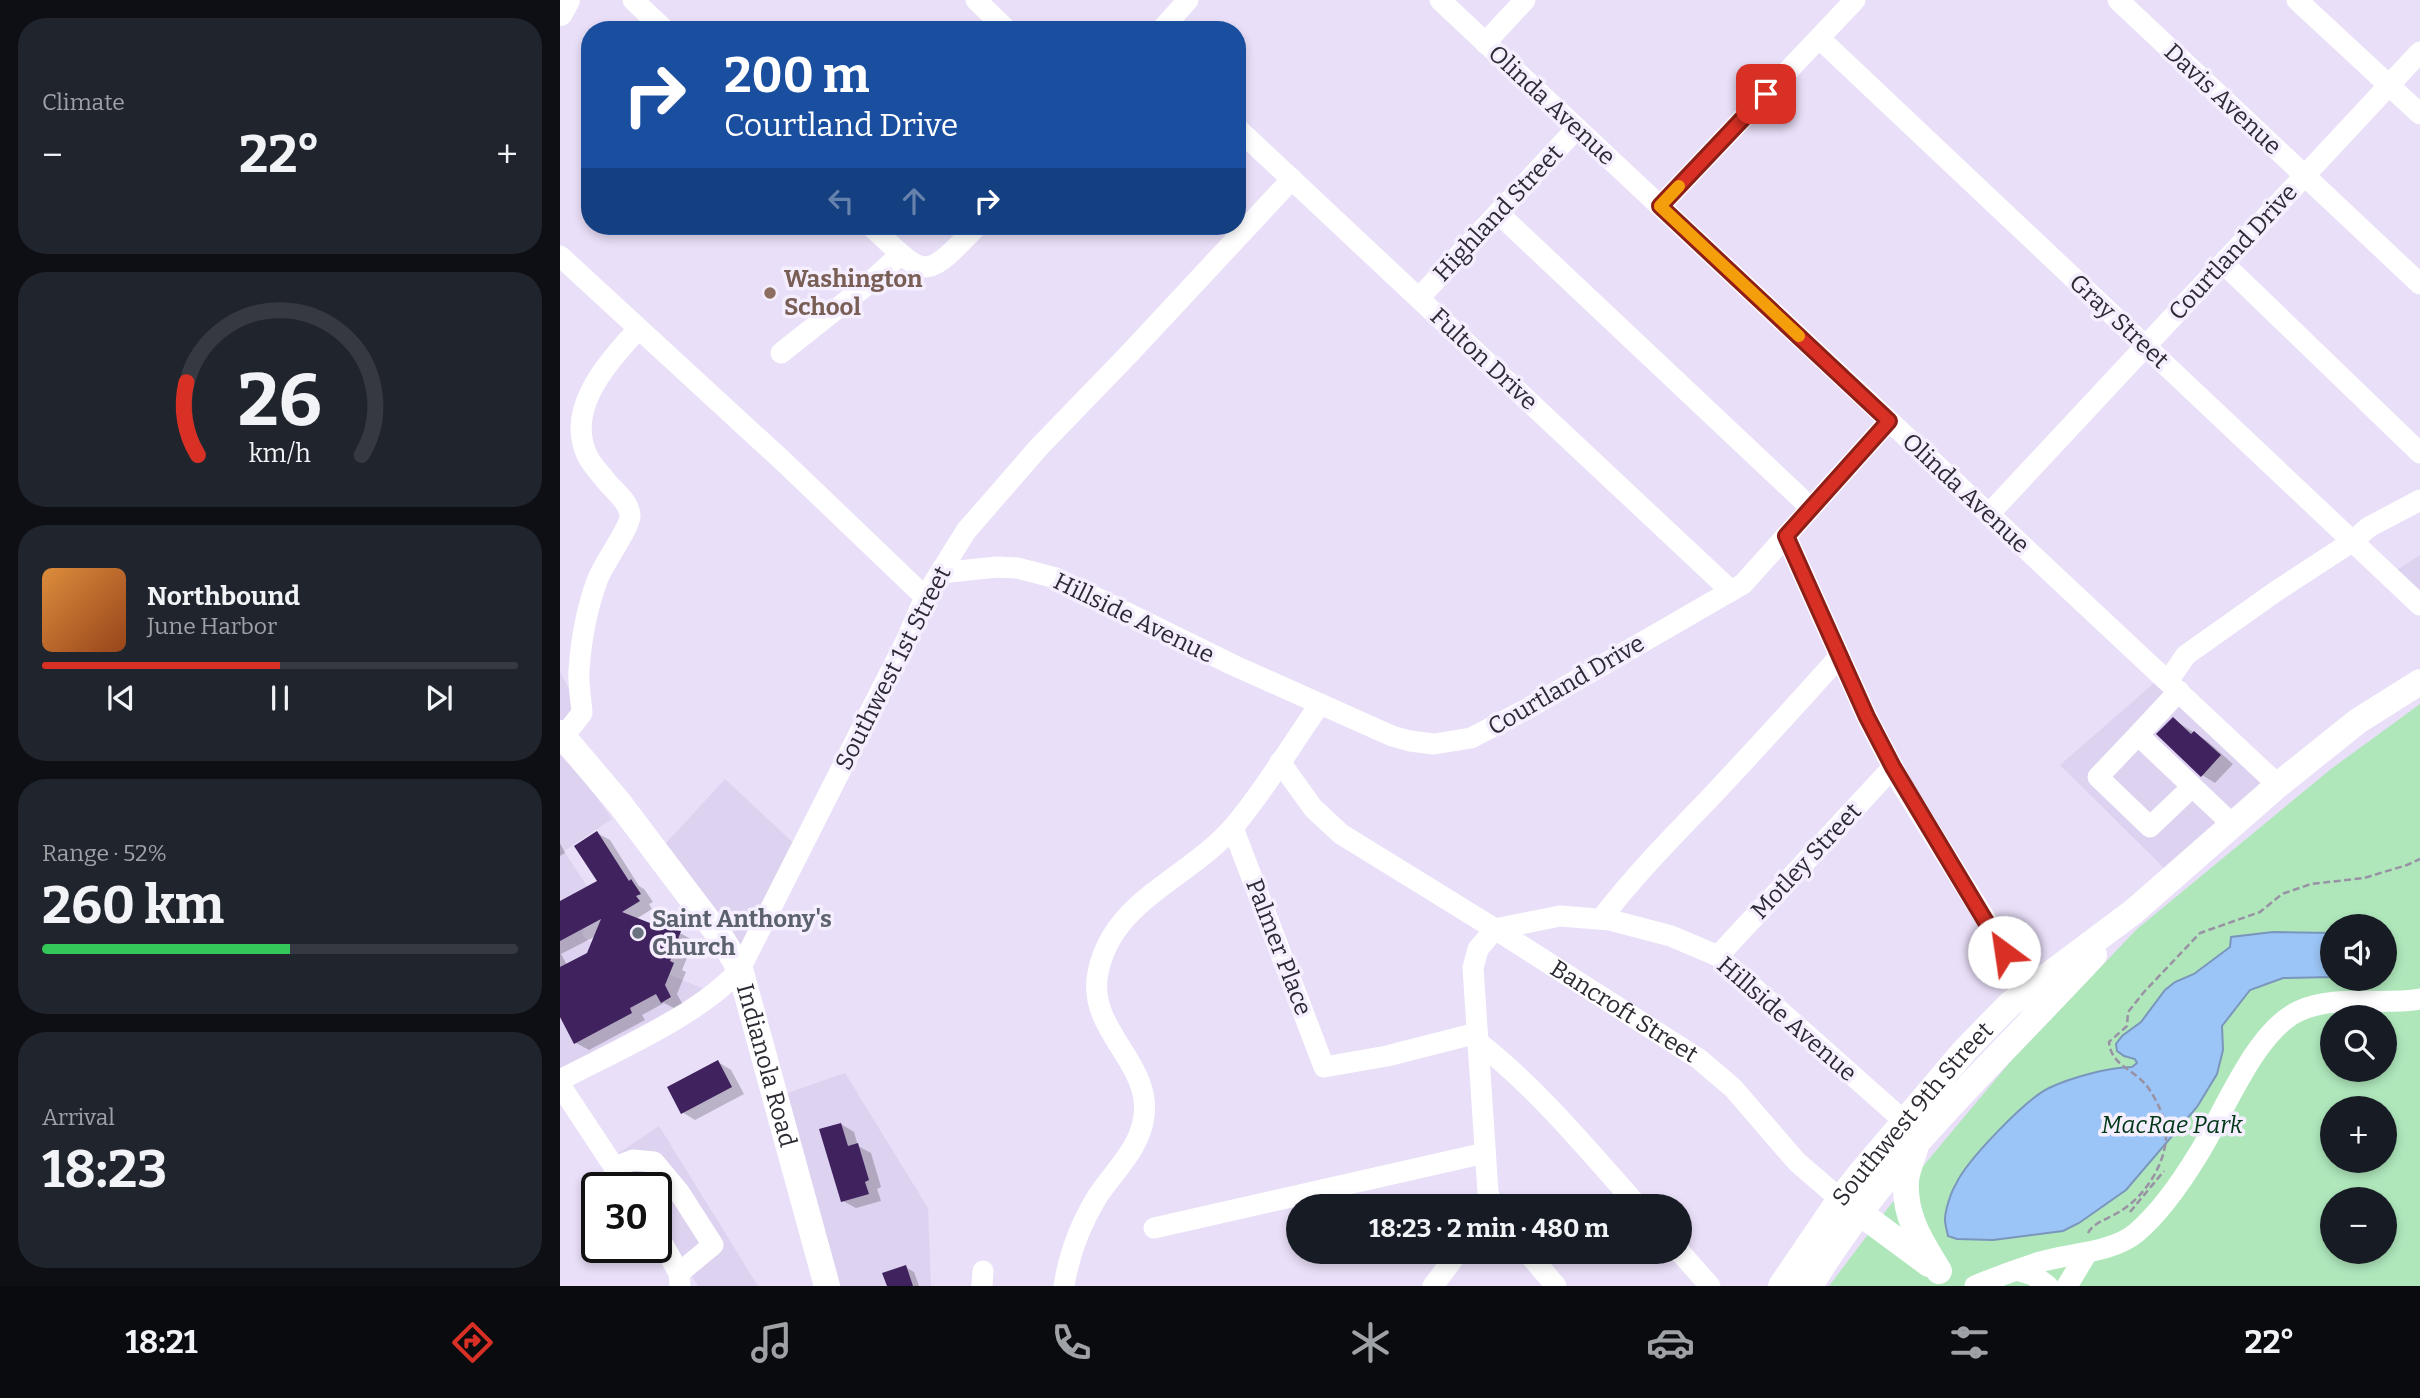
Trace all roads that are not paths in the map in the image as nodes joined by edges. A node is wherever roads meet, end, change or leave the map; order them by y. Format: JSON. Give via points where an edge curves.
{"nodes":[{"id":1,"x":567,"y":0,"type":"edge"},
{"id":2,"x":633,"y":0,"type":"edge"},
{"id":3,"x":975,"y":0,"type":"edge"},
{"id":4,"x":1188,"y":0,"type":"edge"},
{"id":5,"x":1440,"y":0,"type":"edge"},
{"id":6,"x":1525,"y":0,"type":"edge"},
{"id":7,"x":1855,"y":0,"type":"edge"},
{"id":8,"x":2118,"y":0,"type":"edge"},
{"id":9,"x":2297,"y":0,"type":"edge"},
{"id":10,"x":560,"y":13,"type":"edge"},
{"id":11,"x":655,"y":21,"type":"edge"},
{"id":12,"x":997,"y":21,"type":"edge"},
{"id":13,"x":1169,"y":21,"type":"edge"},
{"id":14,"x":1819,"y":38,"type":"junction"},
{"id":15,"x":1485,"y":43,"type":"junction"},
{"id":16,"x":2420,"y":52,"type":"edge"},
{"id":17,"x":2389,"y":85,"type":"junction"},
{"id":18,"x":2420,"y":114,"type":"edge"},
{"id":19,"x":1577,"y":128,"type":"junction"},
{"id":20,"x":1246,"y":136,"type":"edge"},
{"id":21,"x":2305,"y":176,"type":"junction"},
{"id":22,"x":1292,"y":179,"type":"junction"},
{"id":23,"x":1660,"y":206,"type":"junction"},
{"id":24,"x":1498,"y":213,"type":"junction"},
{"id":25,"x":1246,"y":228,"type":"edge"},
{"id":26,"x":881,"y":235,"type":"edge"},
{"id":27,"x":969,"y":235,"type":"edge"},
{"id":28,"x":1240,"y":235,"type":"edge"},
{"id":29,"x":901,"y":254,"type":"junction"},
{"id":30,"x":560,"y":256,"type":"edge"},
{"id":31,"x":2223,"y":263,"type":"junction"},
{"id":32,"x":2420,"y":284,"type":"edge"},
{"id":33,"x":1419,"y":298,"type":"junction"},
{"id":34,"x":638,"y":329,"type":"junction"},
{"id":35,"x":2146,"y":346,"type":"junction"},
{"id":36,"x":781,"y":354,"type":"dead end"},
{"id":37,"x":1889,"y":421,"type":"junction"},
{"id":38,"x":2420,"y":453,"type":"edge"},
{"id":39,"x":2420,"y":500,"type":"edge"},
{"id":40,"x":1811,"y":508,"type":"junction"},
{"id":41,"x":1989,"y":514,"type":"junction"},
{"id":42,"x":1786,"y":536,"type":"junction"},
{"id":43,"x":2353,"y":541,"type":"junction"},
{"id":44,"x":940,"y":573,"type":"junction"},
{"id":45,"x":1731,"y":590,"type":"junction"},
{"id":46,"x":925,"y":597,"type":"junction"},
{"id":47,"x":2420,"y":605,"type":"edge"},
{"id":48,"x":1840,"y":656,"type":"junction"},
{"id":49,"x":2420,"y":682,"type":"edge"},
{"id":50,"x":2173,"y":686,"type":"junction"},
{"id":51,"x":1320,"y":704,"type":"junction"},
{"id":52,"x":562,"y":735,"type":"edge"},
{"id":53,"x":2138,"y":735,"type":"junction"},
{"id":54,"x":1280,"y":762,"type":"junction"},
{"id":55,"x":1893,"y":767,"type":"junction"},
{"id":56,"x":2278,"y":785,"type":"junction"},
{"id":57,"x":2192,"y":787,"type":"junction"},
{"id":58,"x":2233,"y":825,"type":"junction"},
{"id":59,"x":1233,"y":828,"type":"junction"},
{"id":60,"x":2133,"y":912,"type":"junction"},
{"id":61,"x":1601,"y":919,"type":"junction"},
{"id":62,"x":1495,"y":929,"type":"junction"},
{"id":63,"x":1718,"y":956,"type":"junction"},
{"id":64,"x":740,"y":969,"type":"junction"},
{"id":65,"x":2029,"y":989,"type":"junction"},
{"id":66,"x":2420,"y":999,"type":"edge"},
{"id":67,"x":1477,"y":1037,"type":"junction"},
{"id":68,"x":560,"y":1083,"type":"edge"},
{"id":69,"x":1944,"y":1111,"type":"junction"},
{"id":70,"x":1904,"y":1121,"type":"junction"},
{"id":71,"x":1485,"y":1153,"type":"junction"},
{"id":72,"x":614,"y":1167,"type":"junction"},
{"id":73,"x":617,"y":1172,"type":"edge"},
{"id":74,"x":1488,"y":1194,"type":"edge"},
{"id":75,"x":1627,"y":1194,"type":"edge"},
{"id":76,"x":1850,"y":1206,"type":"junction"},
{"id":77,"x":1154,"y":1228,"type":"dead end"},
{"id":78,"x":2089,"y":1252,"type":"junction"},
{"id":79,"x":672,"y":1263,"type":"edge"},
{"id":80,"x":1450,"y":1264,"type":"edge"},
{"id":81,"x":1537,"y":1264,"type":"edge"},
{"id":82,"x":1691,"y":1264,"type":"edge"},
{"id":83,"x":2019,"y":1271,"type":"junction"},
{"id":84,"x":680,"y":1279,"type":"edge"},
{"id":85,"x":1944,"y":1279,"type":"edge"},
{"id":86,"x":827,"y":1286,"type":"edge"},
{"id":87,"x":1064,"y":1286,"type":"edge"},
{"id":88,"x":1433,"y":1286,"type":"edge"},
{"id":89,"x":1556,"y":1286,"type":"edge"},
{"id":90,"x":1710,"y":1286,"type":"edge"},
{"id":91,"x":1781,"y":1286,"type":"edge"},
{"id":92,"x":1810,"y":1286,"type":"edge"},
{"id":93,"x":1975,"y":1286,"type":"edge"},
{"id":94,"x":2048,"y":1286,"type":"edge"},
{"id":95,"x":2067,"y":1286,"type":"edge"}],
"edges":[{"from":1,"to":10,"type":"main road"},
{"from":2,"to":11,"type":"street"},
{"from":3,"to":12,"type":"street"},
{"from":4,"to":13,"type":"street"},
{"from":5,"to":15,"type":"street","name":"Olinda Avenue"},
{"from":6,"to":15,"type":"street"},
{"from":7,"to":14,"type":"street"},
{"from":8,"to":21,"type":"street","name":"Davis Avenue"},
{"from":9,"to":17,"type":"street"},
{"from":14,"to":23,"type":"street"},
{"from":14,"to":35,"type":"street","name":"Gray Street"},
{"from":15,"to":19,"type":"street","name":"Olinda Avenue"},
{"from":16,"to":17,"type":"street","name":"Courtland Drive"},
{"from":17,"to":18,"type":"street"},
{"from":17,"to":21,"type":"street","name":"Courtland Drive"},
{"from":19,"to":23,"type":"street","name":"Olinda Avenue"},
{"from":19,"to":24,"type":"street","name":"Highland Street"},
{"from":20,"to":22,"type":"street","name":"Fulton Drive"},
{"from":21,"to":31,"type":"street","name":"Courtland Drive"},
{"from":21,"to":32,"type":"street","name":"Davis Avenue"},
{"from":22,"to":25,"type":"street","name":"Southwest 1st Street"},
{"from":22,"to":33,"type":"street","name":"Fulton Drive"},
{"from":23,"to":37,"type":"street","name":"Olinda Avenue"},
{"from":24,"to":33,"type":"street","name":"Highland Street"},
{"from":24,"to":40,"type":"street"},
{"from":26,"to":29,"type":"street"},
{"from":27,"to":29,"type":"street","via":[[933,267],[919,267]]},
{"from":28,"to":44,"type":"street","name":"Southwest 1st Street","via":[[1038,447],[966,531]]},
{"from":29,"to":36,"type":"street"},
{"from":30,"to":34,"type":"street"},
{"from":31,"to":35,"type":"street","name":"Courtland Drive"},
{"from":31,"to":38,"type":"street"},
{"from":33,"to":45,"type":"street","name":"Fulton Drive"},
{"from":34,"to":46,"type":"street"},
{"from":34,"to":52,"type":"street","via":[[602,370],[582,419],[587,456],[625,502],[630,515],[590,603],[579,671],[582,713]]},
{"from":35,"to":41,"type":"street","name":"Courtland Drive"},
{"from":35,"to":43,"type":"street","name":"Gray Street"},
{"from":37,"to":40,"type":"street","name":"Courtland Drive"},
{"from":37,"to":41,"type":"street","name":"Olinda Avenue"},
{"from":39,"to":43,"type":"street"},
{"from":40,"to":42,"type":"street","name":"Courtland Drive"},
{"from":41,"to":50,"type":"street","name":"Olinda Avenue"},
{"from":42,"to":45,"type":"street","name":"Courtland Drive"},
{"from":42,"to":48,"type":"street"},
{"from":43,"to":47,"type":"street","name":"Gray Street"},
{"from":43,"to":50,"type":"street","via":[[2186,655]]},
{"from":44,"to":46,"type":"street","name":"Southwest 1st Street"},
{"from":44,"to":51,"type":"street","name":"Hillside Avenue","via":[[997,566],[1056,578]]},
{"from":45,"to":51,"type":"street","name":"Courtland Drive","via":[[1471,738],[1434,744],[1410,741]]},
{"from":46,"to":64,"type":"street","name":"Southwest 1st Street"},
{"from":48,"to":55,"type":"street"},
{"from":48,"to":61,"type":"street","via":[[1670,837]]},
{"from":49,"to":56,"type":"main road","name":"Southwest 9th Street","via":[[2358,721]]},
{"from":50,"to":53,"type":"street"},
{"from":50,"to":56,"type":"street","name":"Olinda Avenue"},
{"from":51,"to":54,"type":"street"},
{"from":52,"to":64,"type":"main road","name":"Indianola Road","via":[[635,824]]},
{"from":53,"to":57,"type":"street"},
{"from":53,"to":57,"type":"street","via":[[2098,777],[2132,810],[2150,827]]},
{"from":54,"to":59,"type":"street"},
{"from":54,"to":62,"type":"street","name":"Bancroft Street","via":[[1313,808],[1341,834]]},
{"from":55,"to":63,"type":"street","name":"Motley Street"},
{"from":55,"to":65,"type":"street"},
{"from":56,"to":58,"type":"main road","name":"Southwest 9th Street"},
{"from":57,"to":58,"type":"street"},
{"from":58,"to":60,"type":"main road","name":"Southwest 9th Street"},
{"from":59,"to":67,"type":"street","name":"Palmer Place","via":[[1324,1066]]},
{"from":59,"to":87,"type":"street","via":[[1155,889],[1117,927],[1103,953],[1097,981],[1100,1010],[1137,1075],[1144,1115],[1132,1151],[1098,1195],[1080,1228]]},
{"from":60,"to":65,"type":"main road","name":"Southwest 9th Street"},
{"from":60,"to":69,"type":"main road","name":"Southwest 9th Street"},
{"from":61,"to":62,"type":"street","name":"Hillside Avenue","via":[[1560,916]]},
{"from":61,"to":63,"type":"street","name":"Hillside Avenue","via":[[1641,927]]},
{"from":62,"to":67,"type":"street","via":[[1478,949],[1473,968]]},
{"from":62,"to":76,"type":"street","name":"Bancroft Street","via":[[1699,1059],[1741,1096],[1797,1162]]},
{"from":63,"to":70,"type":"street","name":"Hillside Avenue"},
{"from":64,"to":68,"type":"street","name":"Southwest 1st Street","via":[[675,1019]]},
{"from":64,"to":86,"type":"main road","name":"Indianola Road"},
{"from":65,"to":70,"type":"main road","name":"Southwest 9th Street","via":[[1965,1050]]},
{"from":66,"to":78,"type":"street","via":[[2316,1006],[2287,1018],[2267,1035],[2199,1153],[2151,1217],[2130,1238]]},
{"from":67,"to":71,"type":"street"},
{"from":67,"to":75,"type":"street","via":[[1574,1133]]},
{"from":68,"to":72,"type":"street"},
{"from":69,"to":76,"type":"main road","name":"Southwest 9th Street","via":[[1901,1160]]},
{"from":69,"to":85,"type":"main road","via":[[1918,1141],[1906,1180],[1913,1229]]},
{"from":70,"to":76,"type":"main road","name":"Southwest 9th Street"},
{"from":71,"to":74,"type":"street"},
{"from":71,"to":77,"type":"street"},
{"from":72,"to":73,"type":"street"},
{"from":72,"to":84,"type":"street","via":[[633,1160],[654,1162],[713,1245]]},
{"from":76,"to":85,"type":"main road","name":"Bancroft Street"},
{"from":76,"to":91,"type":"main road","name":"Southwest 9th Street"},
{"from":76,"to":92,"type":"main road","name":"Southwest 9th Street"},
{"from":78,"to":83,"type":"street"},
{"from":78,"to":95,"type":"street"},
{"from":79,"to":84,"type":"street"},
{"from":80,"to":88,"type":"street"},
{"from":81,"to":89,"type":"street"},
{"from":82,"to":90,"type":"street"},
{"from":83,"to":93,"type":"street"},
{"from":83,"to":94,"type":"street"}]}
